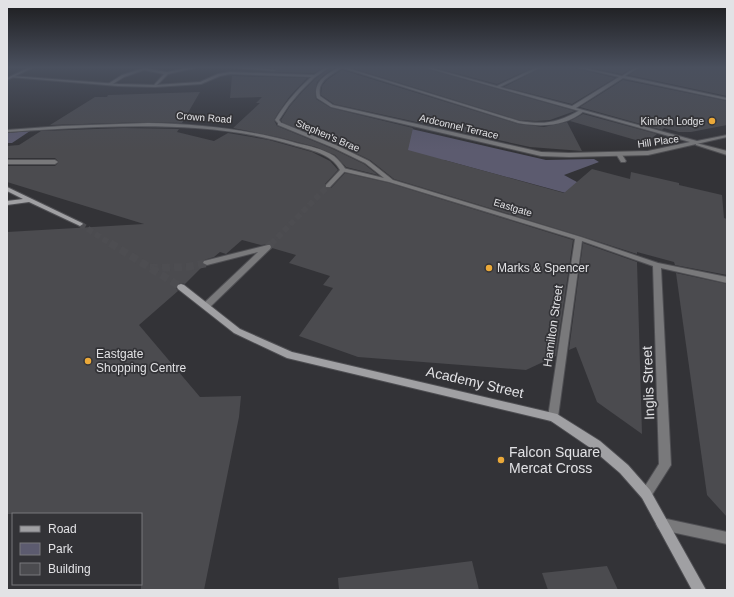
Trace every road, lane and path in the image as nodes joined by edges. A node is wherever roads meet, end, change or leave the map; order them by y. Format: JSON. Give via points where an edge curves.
{"nodes":[{"id":1,"x":295,"y":95,"type":"edge"},
{"id":2,"x":317,"y":95,"type":"edge"},
{"id":3,"x":431,"y":95,"type":"edge"},
{"id":4,"x":525,"y":95,"type":"edge"},
{"id":5,"x":593,"y":95,"type":"edge"},
{"id":6,"x":707,"y":95,"type":"edge"},
{"id":7,"x":727,"y":99,"type":"edge"},
{"id":8,"x":572,"y":108,"type":"junction"},
{"id":9,"x":582,"y":111,"type":"junction"},
{"id":10,"x":7,"y":130,"type":"edge"},
{"id":11,"x":727,"y":136,"type":"edge"},
{"id":12,"x":698,"y":144,"type":"junction"},
{"id":13,"x":727,"y":153,"type":"edge"},
{"id":14,"x":619,"y":154,"type":"junction"},
{"id":15,"x":623,"y":161,"type":"dead end"},
{"id":16,"x":7,"y":162,"type":"edge"},
{"id":17,"x":55,"y":162,"type":"dead end"},
{"id":18,"x":367,"y":162,"type":"joint"},
{"id":19,"x":27,"y":163,"type":"junction"},
{"id":20,"x":7,"y":166,"type":"edge"},
{"id":21,"x":343,"y":170,"type":"junction"},
{"id":22,"x":391,"y":181,"type":"junction"},
{"id":23,"x":328,"y":186,"type":"tunnel mouth"},
{"id":24,"x":7,"y":189,"type":"edge"},
{"id":25,"x":30,"y":200,"type":"junction"},
{"id":26,"x":7,"y":203,"type":"edge"},
{"id":27,"x":80,"y":224,"type":"tunnel mouth"},
{"id":28,"x":579,"y":238,"type":"junction"},
{"id":29,"x":206,"y":263,"type":"tunnel mouth"},
{"id":30,"x":657,"y":265,"type":"junction"},
{"id":31,"x":727,"y":280,"type":"edge"},
{"id":32,"x":181,"y":287,"type":"tunnel mouth"},
{"id":33,"x":206,"y":306,"type":"junction"},
{"id":34,"x":553,"y":417,"type":"junction"},
{"id":35,"x":646,"y":494,"type":"junction"},
{"id":36,"x":662,"y":524,"type":"junction"},
{"id":37,"x":727,"y":538,"type":"edge"},
{"id":38,"x":699,"y":590,"type":"edge"}],
"edges":[{"from":1,"to":18,"type":"street","name":"Stephen's Brae","via":[[277,120],[280,124]]},
{"from":2,"to":14,"type":"street","name":"Ardconnel Terrace","via":[[332,106],[541,154]]},
{"from":3,"to":9,"type":"street","via":[[518,122],[557,123]]},
{"from":4,"to":8,"type":"street"},
{"from":5,"to":8,"type":"street"},
{"from":6,"to":7,"type":"street"},
{"from":8,"to":9,"type":"street"},
{"from":9,"to":12,"type":"street"},
{"from":10,"to":21,"type":"street","name":"Crown Road","via":[[151,124],[231,129],[283,140],[331,156],[340,163]]},
{"from":11,"to":12,"type":"street","name":"Hill Place"},
{"from":12,"to":13,"type":"street"},
{"from":12,"to":14,"type":"street","name":"Hill Place","via":[[648,153]]},
{"from":14,"to":15,"type":"street"},
{"from":16,"to":19,"type":"street"},
{"from":17,"to":19,"type":"street"},
{"from":18,"to":22,"type":"street","name":"Eastgate"},
{"from":19,"to":20,"type":"street"},
{"from":21,"to":22,"type":"street"},
{"from":21,"to":23,"type":"street"},
{"from":22,"to":28,"type":"street","name":"Eastgate"},
{"from":24,"to":25,"type":"main road"},
{"from":25,"to":26,"type":"main road"},
{"from":25,"to":27,"type":"main road"},
{"from":28,"to":30,"type":"street","name":"Eastgate"},
{"from":28,"to":34,"type":"street","name":"Hamilton Street"},
{"from":29,"to":33,"type":"street","via":[[268,247]]},
{"from":30,"to":31,"type":"street","name":"Eastgate"},
{"from":30,"to":35,"type":"street","name":"Inglis Street","via":[[665,464]]},
{"from":32,"to":33,"type":"main road","name":"Academy Street"},
{"from":33,"to":34,"type":"main road","name":"Academy Street","via":[[237,331],[290,355]]},
{"from":34,"to":35,"type":"main road","name":"Academy Street","via":[[596,445],[624,469]]},
{"from":35,"to":36,"type":"main road","name":"Academy Street"},
{"from":36,"to":37,"type":"street"},
{"from":36,"to":38,"type":"main road","name":"Academy Street"}]}
